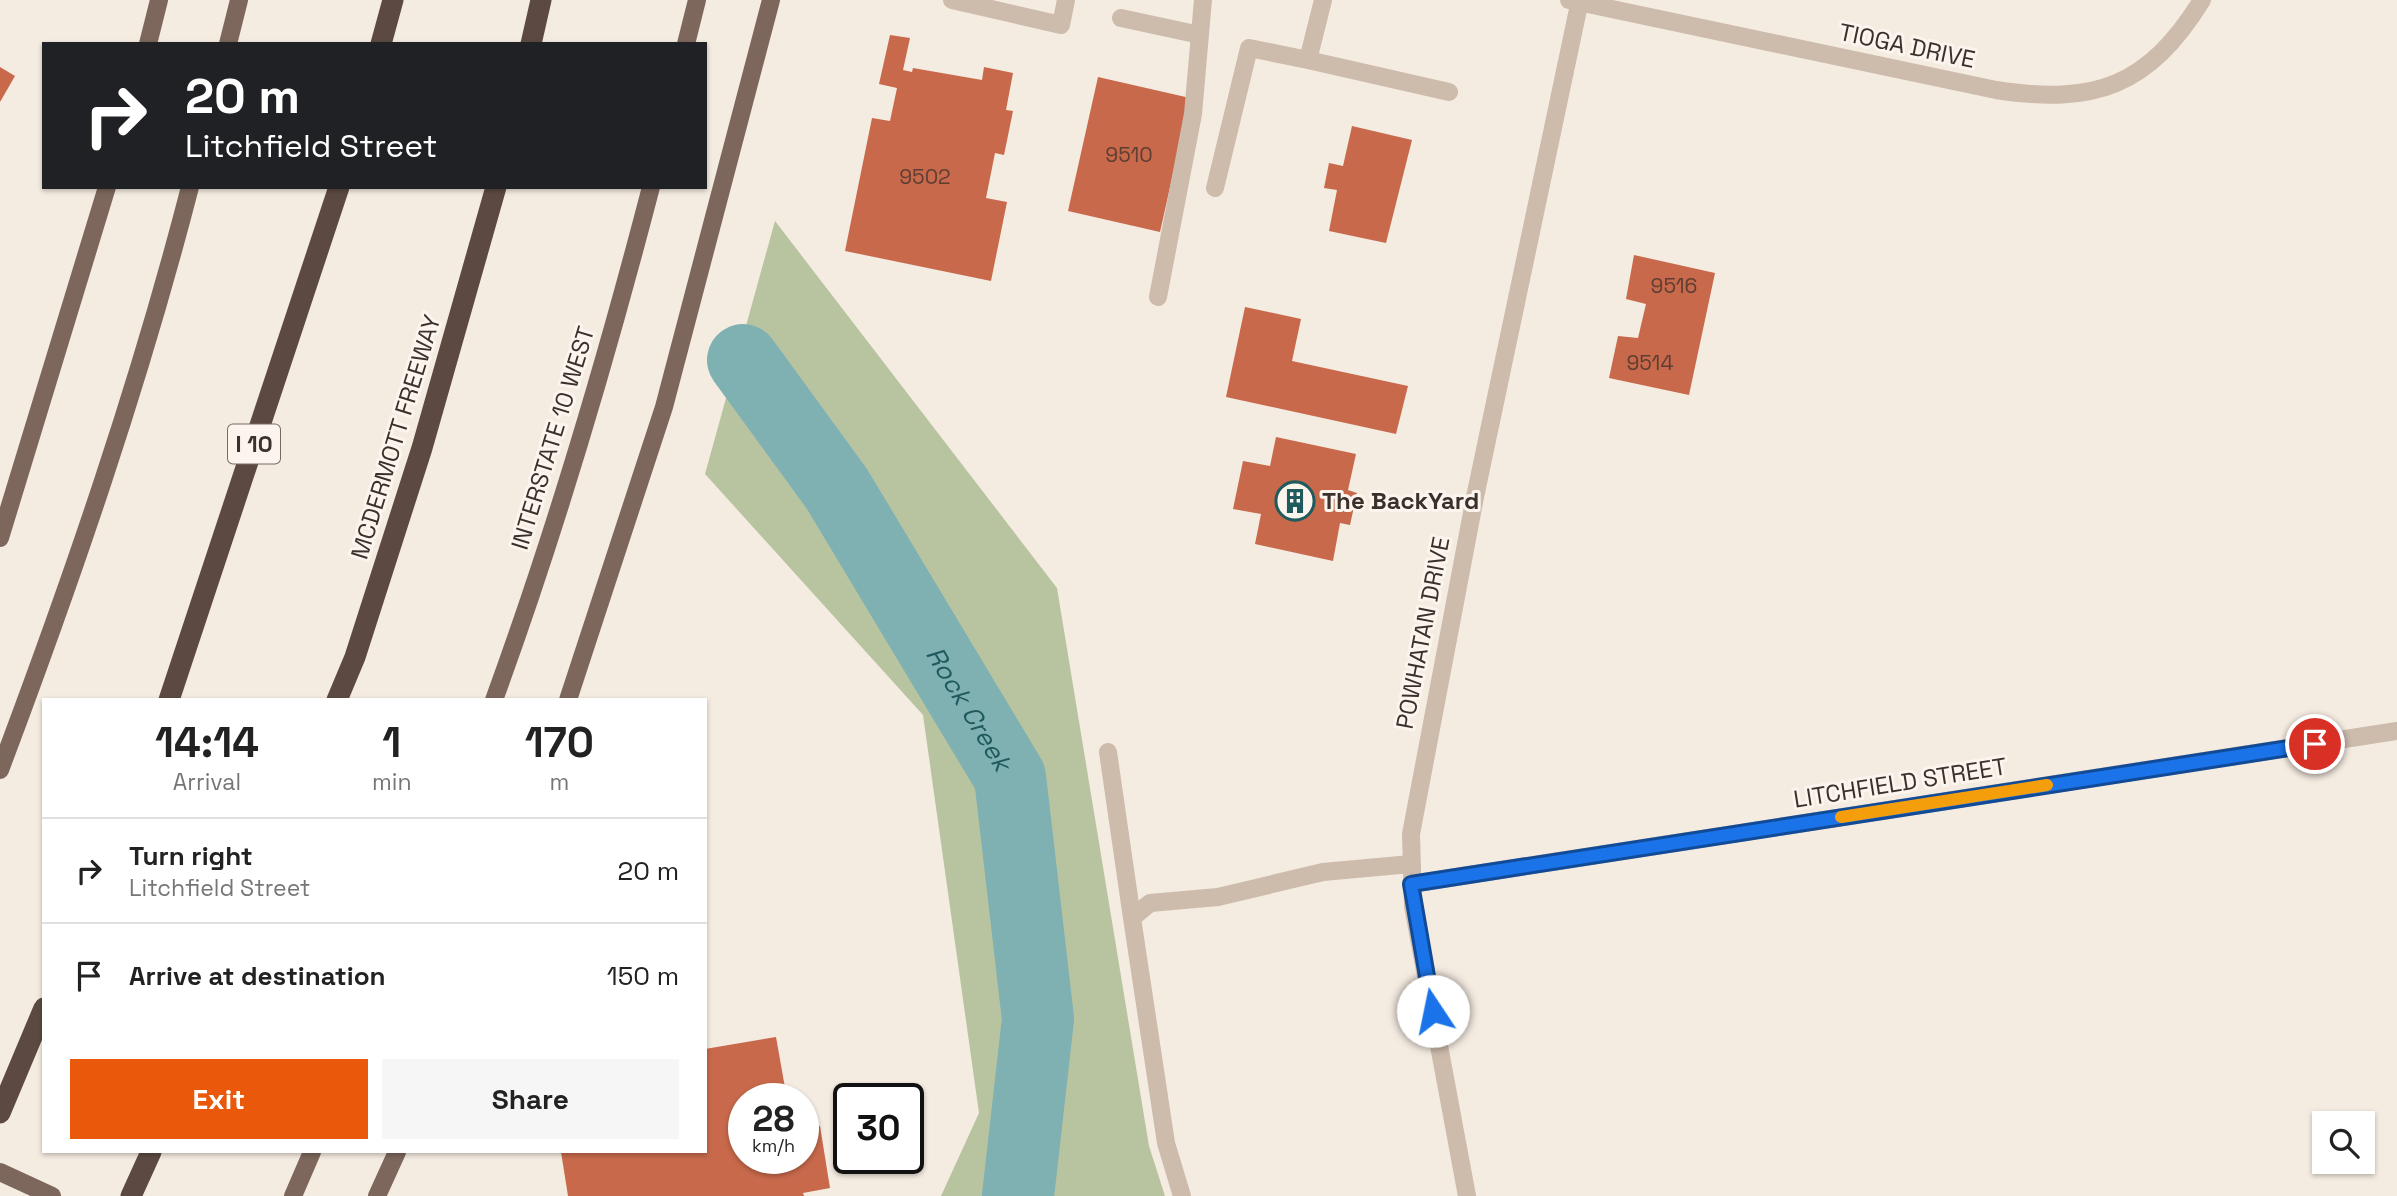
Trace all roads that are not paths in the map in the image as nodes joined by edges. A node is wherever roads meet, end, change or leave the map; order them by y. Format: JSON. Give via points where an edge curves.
{"nodes":[{"id":1,"x":159,"y":0,"type":"edge"},
{"id":2,"x":239,"y":0,"type":"edge"},
{"id":3,"x":393,"y":0,"type":"edge"},
{"id":4,"x":697,"y":0,"type":"edge"},
{"id":5,"x":772,"y":0,"type":"edge"},
{"id":6,"x":952,"y":0,"type":"edge"},
{"id":7,"x":1066,"y":0,"type":"edge"},
{"id":8,"x":1203,"y":0,"type":"edge"},
{"id":9,"x":1323,"y":0,"type":"edge"},
{"id":10,"x":2202,"y":0,"type":"edge"},
{"id":11,"x":1576,"y":1,"type":"edge"},
{"id":12,"x":541,"y":5,"type":"edge"},
{"id":13,"x":1121,"y":18,"type":"dead end"},
{"id":14,"x":1200,"y":35,"type":"junction"},
{"id":15,"x":148,"y":42,"type":"edge"},
{"id":16,"x":228,"y":42,"type":"edge"},
{"id":17,"x":382,"y":42,"type":"edge"},
{"id":18,"x":532,"y":42,"type":"edge"},
{"id":19,"x":686,"y":42,"type":"edge"},
{"id":20,"x":1308,"y":60,"type":"junction"},
{"id":21,"x":1449,"y":92,"type":"dead end"},
{"id":22,"x":1215,"y":188,"type":"dead end"},
{"id":23,"x":106,"y":189,"type":"edge"},
{"id":24,"x":190,"y":189,"type":"edge"},
{"id":25,"x":338,"y":189,"type":"edge"},
{"id":26,"x":495,"y":189,"type":"edge"},
{"id":27,"x":650,"y":189,"type":"edge"},
{"id":28,"x":1158,"y":297,"type":"dead end"},
{"id":29,"x":0,"y":538,"type":"edge"},
{"id":30,"x":170,"y":698,"type":"edge"},
{"id":31,"x":338,"y":698,"type":"edge"},
{"id":32,"x":495,"y":698,"type":"edge"},
{"id":33,"x":569,"y":698,"type":"edge"},
{"id":34,"x":2397,"y":731,"type":"edge"},
{"id":35,"x":1108,"y":752,"type":"dead end"},
{"id":36,"x":0,"y":770,"type":"edge"},
{"id":37,"x":1411,"y":864,"type":"junction"},
{"id":38,"x":1411,"y":884,"type":"junction"},
{"id":39,"x":1132,"y":918,"type":"junction"},
{"id":40,"x":42,"y":1013,"type":"edge"},
{"id":41,"x":0,"y":1113,"type":"edge"},
{"id":42,"x":151,"y":1153,"type":"edge"},
{"id":43,"x":312,"y":1153,"type":"edge"},
{"id":44,"x":397,"y":1153,"type":"edge"},
{"id":45,"x":0,"y":1172,"type":"edge"},
{"id":46,"x":296,"y":1190,"type":"edge"},
{"id":47,"x":52,"y":1196,"type":"edge"},
{"id":48,"x":131,"y":1196,"type":"edge"},
{"id":49,"x":285,"y":1196,"type":"edge"},
{"id":50,"x":377,"y":1196,"type":"edge"},
{"id":51,"x":1182,"y":1196,"type":"edge"},
{"id":52,"x":1467,"y":1196,"type":"edge"}],
"edges":[{"from":1,"to":15,"type":"main road"},
{"from":2,"to":16,"type":"main road"},
{"from":3,"to":17,"type":"highway"},
{"from":4,"to":19,"type":"main road"},
{"from":5,"to":33,"type":"main road","via":[[664,407]]},
{"from":6,"to":7,"type":"street","via":[[1061,25]]},
{"from":8,"to":14,"type":"street"},
{"from":9,"to":20,"type":"street"},
{"from":10,"to":11,"type":"street","name":"TIOGA DRIVE","via":[[2171,42],[2131,76],[2098,91],[2061,96],[1997,90]]},
{"from":11,"to":37,"type":"street","name":"POWHATAN DRIVE","via":[[1425,748],[1411,834]]},
{"from":12,"to":18,"type":"highway"},
{"from":13,"to":14,"type":"street"},
{"from":14,"to":28,"type":"street","via":[[1193,114]]},
{"from":20,"to":21,"type":"street"},
{"from":20,"to":22,"type":"street","via":[[1249,48]]},
{"from":23,"to":29,"type":"main road"},
{"from":24,"to":36,"type":"main road","via":[[173,256],[62,605]]},
{"from":25,"to":30,"type":"highway","number":"I 10"},
{"from":26,"to":31,"type":"highway","name":"MCDERMOTT FREEWAY","via":[[422,448]]},
{"from":27,"to":32,"type":"main road","name":"INTERSTATE 10 WEST","via":[[527,610]]},
{"from":34,"to":38,"type":"street","name":"LITCHFIELD STREET"},
{"from":35,"to":39,"type":"street"},
{"from":37,"to":38,"type":"street","name":"POWHATAN DRIVE"},
{"from":37,"to":39,"type":"street","via":[[1323,872],[1218,897],[1150,903]]},
{"from":38,"to":52,"type":"street","name":"POWHATAN DRIVE"},
{"from":39,"to":51,"type":"street","via":[[1166,1143]]},
{"from":40,"to":41,"type":"highway"},
{"from":42,"to":48,"type":"highway"},
{"from":43,"to":46,"type":"main road"},
{"from":44,"to":50,"type":"main road"},
{"from":45,"to":47,"type":"main road"},
{"from":46,"to":49,"type":"main road"}]}
